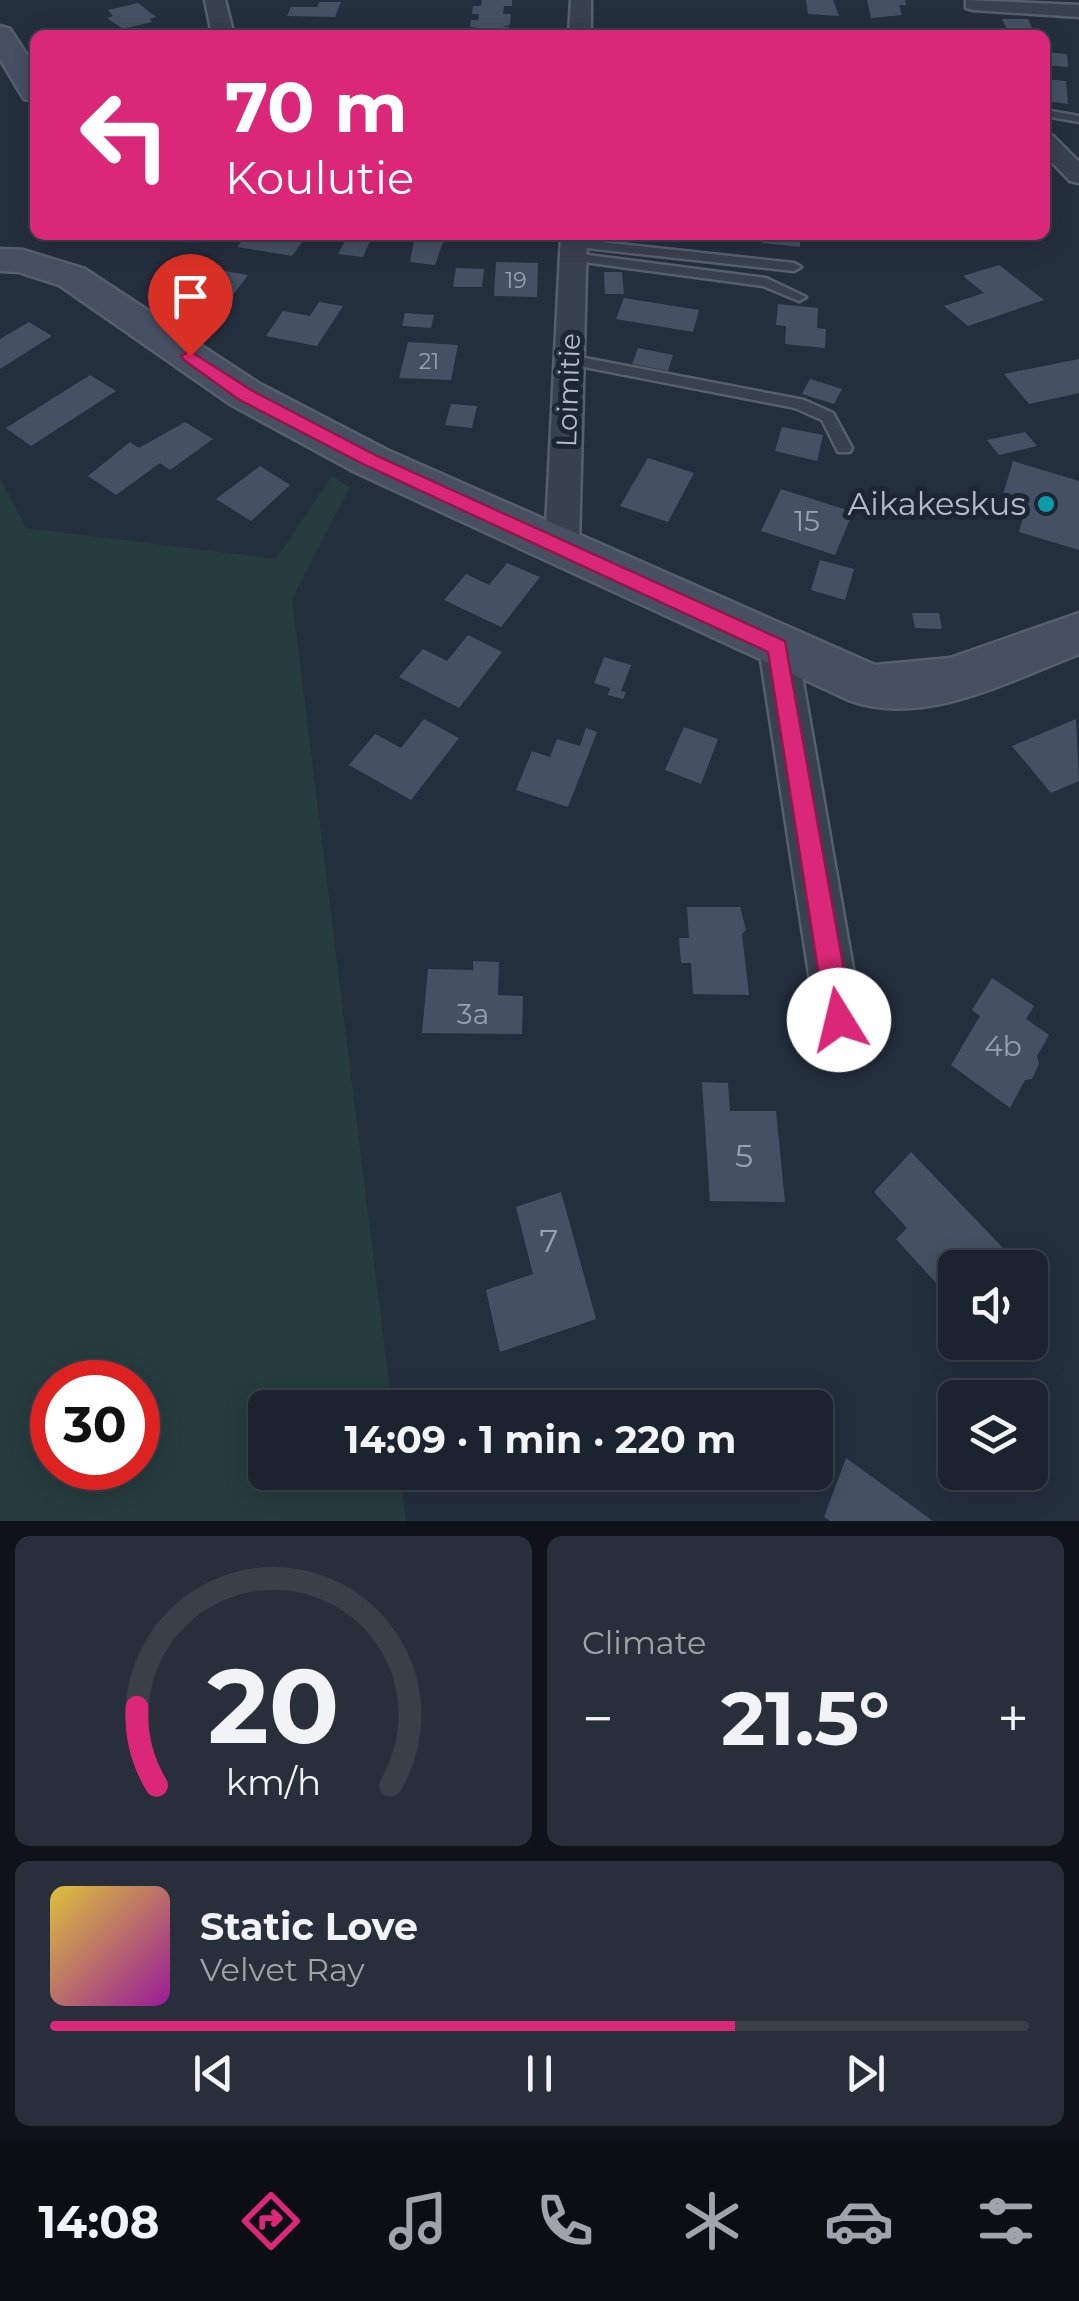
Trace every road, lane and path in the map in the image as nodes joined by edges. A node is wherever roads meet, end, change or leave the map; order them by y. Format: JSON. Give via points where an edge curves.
{"nodes":[{"id":1,"x":215,"y":0,"type":"edge"},
{"id":2,"x":580,"y":0,"type":"edge"},
{"id":3,"x":973,"y":2,"type":"edge"},
{"id":4,"x":1079,"y":11,"type":"edge"},
{"id":5,"x":222,"y":30,"type":"edge"},
{"id":6,"x":580,"y":30,"type":"edge"},
{"id":7,"x":983,"y":30,"type":"edge"},
{"id":8,"x":0,"y":35,"type":"edge"},
{"id":9,"x":30,"y":84,"type":"edge"},
{"id":10,"x":1050,"y":114,"type":"edge"},
{"id":11,"x":1079,"y":119,"type":"edge"},
{"id":12,"x":573,"y":245,"type":"edge"},
{"id":13,"x":32,"y":250,"type":"edge"},
{"id":14,"x":794,"y":267,"type":"dead end"},
{"id":15,"x":799,"y":297,"type":"dead end"},
{"id":16,"x":569,"y":360,"type":"junction"},
{"id":17,"x":844,"y":448,"type":"dead end"},
{"id":18,"x":562,"y":546,"type":"junction"},
{"id":19,"x":1079,"y":633,"type":"edge"},
{"id":20,"x":778,"y":647,"type":"junction"},
{"id":21,"x":839,"y":1020,"type":"dead end"}],
"edges":[{"from":1,"to":5,"type":"street"},
{"from":2,"to":6,"type":"street"},
{"from":3,"to":4,"type":"street"},
{"from":3,"to":7,"type":"street"},
{"from":8,"to":9,"type":"street"},
{"from":10,"to":11,"type":"lane"},
{"from":12,"to":14,"type":"lane"},
{"from":12,"to":15,"type":"lane","via":[[766,282]]},
{"from":12,"to":16,"type":"street","name":"Loimitie"},
{"from":13,"to":18,"type":"street","via":[[244,394]]},
{"from":16,"to":17,"type":"lane","via":[[799,404],[828,417]]},
{"from":16,"to":18,"type":"street","name":"Loimitie"},
{"from":18,"to":20,"type":"street"},
{"from":19,"to":20,"type":"street","via":[[903,690],[870,686]]},
{"from":20,"to":21,"type":"street"}]}
